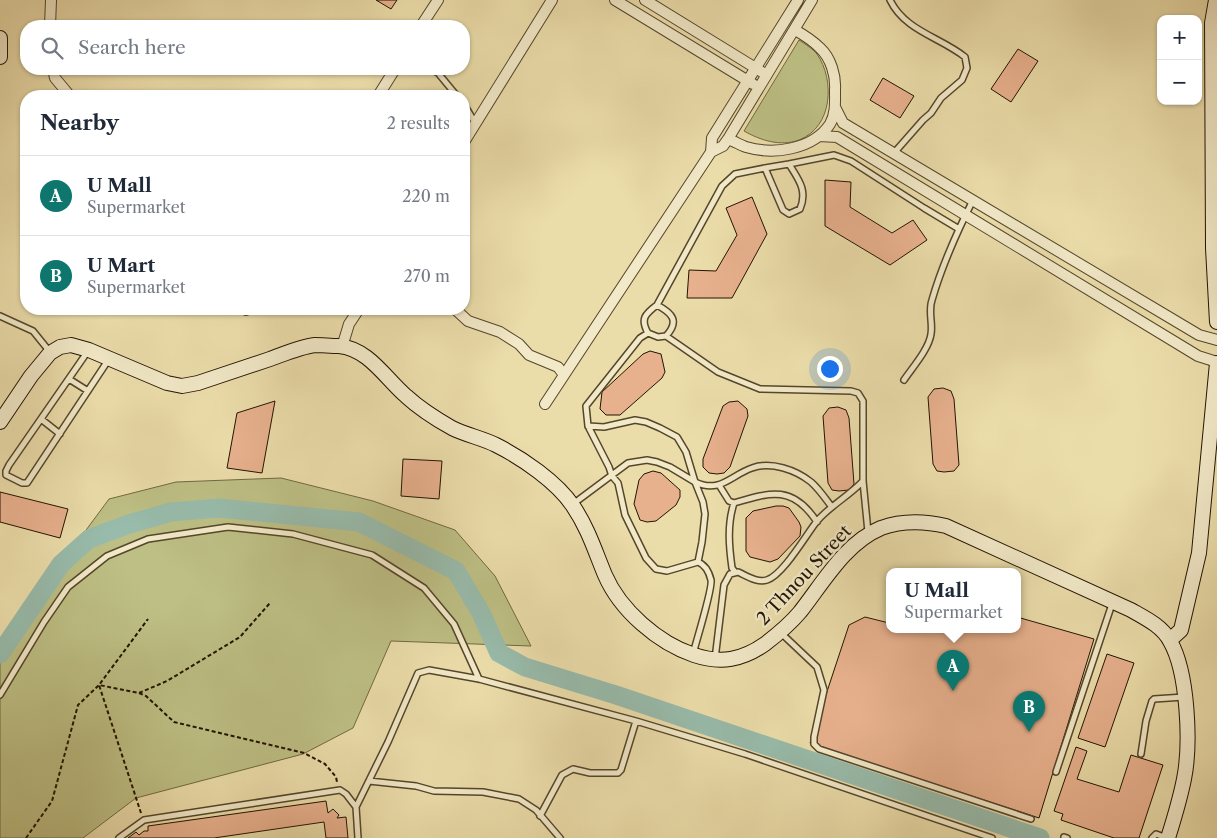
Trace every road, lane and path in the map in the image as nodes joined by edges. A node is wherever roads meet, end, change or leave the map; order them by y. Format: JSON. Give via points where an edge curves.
{"nodes":[{"id":1,"x":51,"y":0,"type":"edge"},
{"id":2,"x":438,"y":0,"type":"edge"},
{"id":3,"x":552,"y":0,"type":"edge"},
{"id":4,"x":615,"y":0,"type":"edge"},
{"id":5,"x":645,"y":0,"type":"edge"},
{"id":6,"x":798,"y":0,"type":"edge"},
{"id":7,"x":812,"y":0,"type":"edge"},
{"id":8,"x":890,"y":0,"type":"edge"},
{"id":9,"x":1216,"y":0,"type":"edge"},
{"id":10,"x":50,"y":20,"type":"edge"},
{"id":11,"x":425,"y":20,"type":"edge"},
{"id":12,"x":1215,"y":22,"type":"edge"},
{"id":13,"x":795,"y":30,"type":"junction"},
{"id":14,"x":0,"y":38,"type":"edge"},
{"id":15,"x":0,"y":57,"type":"edge"},
{"id":16,"x":756,"y":68,"type":"junction"},
{"id":17,"x":54,"y":75,"type":"edge"},
{"id":18,"x":393,"y":75,"type":"edge"},
{"id":19,"x":440,"y":75,"type":"edge"},
{"id":20,"x":767,"y":75,"type":"junction"},
{"id":21,"x":747,"y":80,"type":"junction"},
{"id":22,"x":759,"y":87,"type":"junction"},
{"id":23,"x":65,"y":90,"type":"edge"},
{"id":24,"x":382,"y":90,"type":"edge"},
{"id":25,"x":452,"y":90,"type":"edge"},
{"id":26,"x":835,"y":107,"type":"junction"},
{"id":27,"x":470,"y":114,"type":"edge"},
{"id":28,"x":475,"y":123,"type":"junction"},
{"id":29,"x":470,"y":132,"type":"edge"},
{"id":30,"x":819,"y":136,"type":"junction"},
{"id":31,"x":728,"y":139,"type":"junction"},
{"id":32,"x":711,"y":152,"type":"junction"},
{"id":33,"x":894,"y":153,"type":"junction"},
{"id":34,"x":789,"y":164,"type":"junction"},
{"id":35,"x":764,"y":168,"type":"junction"},
{"id":36,"x":974,"y":200,"type":"junction"},
{"id":37,"x":966,"y":215,"type":"junction"},
{"id":38,"x":960,"y":228,"type":"junction"},
{"id":39,"x":1215,"y":249,"type":"edge"},
{"id":40,"x":657,"y":305,"type":"junction"},
{"id":41,"x":355,"y":315,"type":"edge"},
{"id":42,"x":462,"y":315,"type":"edge"},
{"id":43,"x":0,"y":316,"type":"edge"},
{"id":44,"x":1217,"y":321,"type":"edge"},
{"id":45,"x":648,"y":334,"type":"junction"},
{"id":46,"x":666,"y":336,"type":"junction"},
{"id":47,"x":1217,"y":340,"type":"edge"},
{"id":48,"x":342,"y":347,"type":"junction"},
{"id":49,"x":89,"y":350,"type":"junction"},
{"id":50,"x":50,"y":353,"type":"junction"},
{"id":51,"x":109,"y":359,"type":"junction"},
{"id":52,"x":1217,"y":362,"type":"edge"},
{"id":53,"x":564,"y":375,"type":"junction"},
{"id":54,"x":69,"y":379,"type":"junction"},
{"id":55,"x":904,"y":380,"type":"dead end"},
{"id":56,"x":88,"y":391,"type":"junction"},
{"id":57,"x":545,"y":404,"type":"dead end"},
{"id":58,"x":41,"y":419,"type":"junction"},
{"id":59,"x":0,"y":422,"type":"edge"},
{"id":60,"x":588,"y":426,"type":"junction"},
{"id":61,"x":60,"y":434,"type":"junction"},
{"id":62,"x":612,"y":476,"type":"junction"},
{"id":63,"x":864,"y":481,"type":"junction"},
{"id":64,"x":695,"y":482,"type":"junction"},
{"id":65,"x":719,"y":485,"type":"junction"},
{"id":66,"x":734,"y":503,"type":"junction"},
{"id":67,"x":572,"y":504,"type":"junction"},
{"id":68,"x":831,"y":506,"type":"junction"},
{"id":69,"x":817,"y":522,"type":"junction"},
{"id":70,"x":869,"y":535,"type":"junction"},
{"id":71,"x":698,"y":562,"type":"junction"},
{"id":72,"x":735,"y":572,"type":"junction"},
{"id":73,"x":712,"y":582,"type":"junction"},
{"id":74,"x":724,"y":585,"type":"junction"},
{"id":75,"x":1113,"y":601,"type":"junction"},
{"id":76,"x":270,"y":603,"type":"dead end"},
{"id":77,"x":148,"y":619,"type":"dead end"},
{"id":78,"x":781,"y":632,"type":"junction"},
{"id":79,"x":1170,"y":640,"type":"junction"},
{"id":80,"x":692,"y":654,"type":"junction"},
{"id":81,"x":715,"y":660,"type":"junction"},
{"id":82,"x":479,"y":679,"type":"junction"},
{"id":83,"x":99,"y":685,"type":"junction"},
{"id":84,"x":139,"y":693,"type":"junction"},
{"id":85,"x":0,"y":695,"type":"edge"},
{"id":86,"x":1185,"y":697,"type":"junction"},
{"id":87,"x":636,"y":720,"type":"junction"},
{"id":88,"x":1141,"y":754,"type":"dead end"},
{"id":89,"x":1056,"y":772,"type":"dead end"},
{"id":90,"x":369,"y":781,"type":"junction"},
{"id":91,"x":340,"y":790,"type":"junction"},
{"id":92,"x":356,"y":807,"type":"junction"},
{"id":93,"x":540,"y":816,"type":"junction"},
{"id":94,"x":1032,"y":819,"type":"dead end"},
{"id":95,"x":144,"y":820,"type":"junction"},
{"id":96,"x":26,"y":838,"type":"edge"},
{"id":97,"x":119,"y":838,"type":"edge"},
{"id":98,"x":358,"y":838,"type":"edge"},
{"id":99,"x":560,"y":838,"type":"edge"},
{"id":100,"x":992,"y":838,"type":"edge"},
{"id":101,"x":1152,"y":838,"type":"edge"},
{"id":102,"x":1168,"y":838,"type":"edge"}],
"edges":[{"from":1,"to":10,"type":"street"},
{"from":2,"to":11,"type":"street"},
{"from":3,"to":28,"type":"street"},
{"from":4,"to":21,"type":"street"},
{"from":5,"to":16,"type":"street"},
{"from":6,"to":16,"type":"street"},
{"from":7,"to":13,"type":"street"},
{"from":8,"to":33,"type":"lane","via":[[910,24],[965,57],[967,68],[962,80],[941,98]]},
{"from":9,"to":12,"type":"main road"},
{"from":12,"to":39,"type":"main road"},
{"from":13,"to":20,"type":"street"},
{"from":13,"to":26,"type":"street","via":[[822,49],[830,64],[836,78]]},
{"from":14,"to":15,"type":"main road"},
{"from":16,"to":20,"type":"street"},
{"from":16,"to":21,"type":"street"},
{"from":17,"to":23,"type":"street"},
{"from":18,"to":24,"type":"street"},
{"from":19,"to":25,"type":"lane"},
{"from":20,"to":22,"type":"street"},
{"from":21,"to":22,"type":"street"},
{"from":21,"to":32,"type":"street","via":[[712,138]]},
{"from":22,"to":31,"type":"street"},
{"from":26,"to":30,"type":"street","via":[[830,123]]},
{"from":26,"to":33,"type":"street","via":[[843,123]]},
{"from":27,"to":28,"type":"lane"},
{"from":28,"to":29,"type":"street"},
{"from":30,"to":31,"type":"street","via":[[802,146],[780,150],[746,147]]},
{"from":30,"to":37,"type":"street","via":[[837,138]]},
{"from":31,"to":32,"type":"street","via":[[723,146]]},
{"from":32,"to":53,"type":"street"},
{"from":33,"to":36,"type":"street"},
{"from":34,"to":35,"type":"lane"},
{"from":34,"to":35,"type":"lane","via":[[805,198],[800,208],[789,214],[783,210]]},
{"from":34,"to":38,"type":"lane","via":[[834,155],[841,157]]},
{"from":35,"to":40,"type":"lane","via":[[735,174],[722,186]]},
{"from":36,"to":37,"type":"lane"},
{"from":36,"to":47,"type":"street","via":[[1199,335]]},
{"from":37,"to":38,"type":"lane"},
{"from":37,"to":52,"type":"street","via":[[1198,356]]},
{"from":38,"to":55,"type":"lane","via":[[930,306],[931,337]]},
{"from":39,"to":44,"type":"main road"},
{"from":40,"to":45,"type":"lane","via":[[644,318]]},
{"from":40,"to":46,"type":"lane","via":[[671,314],[674,322]]},
{"from":41,"to":48,"type":"street"},
{"from":42,"to":53,"type":"street","via":[[468,321],[500,332],[529,355],[558,367]]},
{"from":43,"to":50,"type":"lane","via":[[33,331]]},
{"from":45,"to":46,"type":"lane"},
{"from":45,"to":60,"type":"lane","via":[[640,338],[586,406]]},
{"from":46,"to":63,"type":"lane","via":[[718,372],[760,389],[858,393],[864,401]]},
{"from":48,"to":51,"type":"main road","name":"2 Thnou Street","via":[[316,345],[299,349],[182,386]]},
{"from":48,"to":67,"type":"main road","name":"2 Thnou Street","via":[[372,360],[405,396],[428,413],[453,428],[496,445],[526,464],[552,483]]},
{"from":49,"to":50,"type":"main road","name":"2 Thnou Street","via":[[71,345]]},
{"from":49,"to":51,"type":"main road","name":"2 Thnou Street"},
{"from":49,"to":54,"type":"lane"},
{"from":50,"to":59,"type":"main road"},
{"from":51,"to":56,"type":"lane"},
{"from":52,"to":79,"type":"main road","via":[[1199,553],[1181,630]]},
{"from":53,"to":57,"type":"street"},
{"from":54,"to":56,"type":"lane"},
{"from":54,"to":58,"type":"lane"},
{"from":56,"to":61,"type":"lane"},
{"from":58,"to":61,"type":"lane"},
{"from":58,"to":61,"type":"lane","via":[[6,471],[6,476],[28,483]]},
{"from":60,"to":62,"type":"lane"},
{"from":60,"to":64,"type":"lane","via":[[604,427],[635,420],[660,428],[677,437],[686,452]]},
{"from":62,"to":64,"type":"lane","via":[[628,463],[647,460],[670,467]]},
{"from":62,"to":67,"type":"lane"},
{"from":62,"to":71,"type":"lane","via":[[618,482],[625,515],[646,558],[656,569],[667,571]]},
{"from":63,"to":68,"type":"lane"},
{"from":63,"to":70,"type":"lane"},
{"from":64,"to":65,"type":"lane"},
{"from":64,"to":71,"type":"lane","via":[[705,514]]},
{"from":65,"to":66,"type":"lane","via":[[729,501]]},
{"from":65,"to":68,"type":"lane","via":[[752,468],[763,465],[777,467],[810,482]]},
{"from":66,"to":69,"type":"lane","via":[[779,494],[794,498],[807,507]]},
{"from":66,"to":72,"type":"lane","via":[[728,532]]},
{"from":67,"to":80,"type":"main road","name":"2 Thnou Street","via":[[589,534],[606,577],[624,606],[668,642]]},
{"from":68,"to":69,"type":"lane"},
{"from":69,"to":72,"type":"lane","via":[[777,575],[758,581]]},
{"from":70,"to":75,"type":"main road","name":"2 Thnou Street","via":[[899,523],[928,522],[946,526]]},
{"from":70,"to":78,"type":"main road","name":"2 Thnou Street","via":[[844,555]]},
{"from":71,"to":73,"type":"lane","via":[[704,565]]},
{"from":72,"to":74,"type":"lane","via":[[730,574]]},
{"from":73,"to":74,"type":"lane"},
{"from":73,"to":80,"type":"lane"},
{"from":74,"to":81,"type":"lane"},
{"from":75,"to":79,"type":"main road","name":"2 Thnou Street","via":[[1160,628]]},
{"from":75,"to":89,"type":"lane"},
{"from":76,"to":84,"type":"path","via":[[240,637],[167,681]]},
{"from":77,"to":83,"type":"path"},
{"from":78,"to":81,"type":"main road","name":"2 Thnou Street","via":[[752,653],[735,659]]},
{"from":78,"to":94,"type":"lane","via":[[817,667],[820,674],[824,690],[814,744],[819,749]]},
{"from":79,"to":86,"type":"main road","name":"2 Thnou Street","via":[[1182,672]]},
{"from":80,"to":81,"type":"main road","name":"2 Thnou Street"},
{"from":82,"to":85,"type":"lane","via":[[454,624],[424,588],[372,555],[293,534],[228,527],[148,539],[107,556],[68,587]]},
{"from":82,"to":87,"type":"lane"},
{"from":82,"to":90,"type":"lane","via":[[429,670],[418,673]]},
{"from":83,"to":84,"type":"path"},
{"from":83,"to":95,"type":"path"},
{"from":83,"to":96,"type":"path","via":[[78,705],[52,802]]},
{"from":84,"to":91,"type":"path","via":[[174,722],[304,753],[325,764],[336,777]]},
{"from":86,"to":88,"type":"lane","via":[[1152,701]]},
{"from":86,"to":102,"type":"main road","name":"2 Thnou Street","via":[[1187,760]]},
{"from":87,"to":93,"type":"lane","via":[[621,770],[568,771],[562,775]]},
{"from":87,"to":100,"type":"lane"},
{"from":90,"to":92,"type":"lane"},
{"from":90,"to":93,"type":"lane","via":[[434,791],[483,792],[519,799]]},
{"from":91,"to":92,"type":"lane"},
{"from":91,"to":95,"type":"lane"},
{"from":92,"to":98,"type":"lane"},
{"from":93,"to":99,"type":"lane"},
{"from":95,"to":97,"type":"lane"},
{"from":101,"to":102,"type":"lane","via":[[1156,834]]}]}
